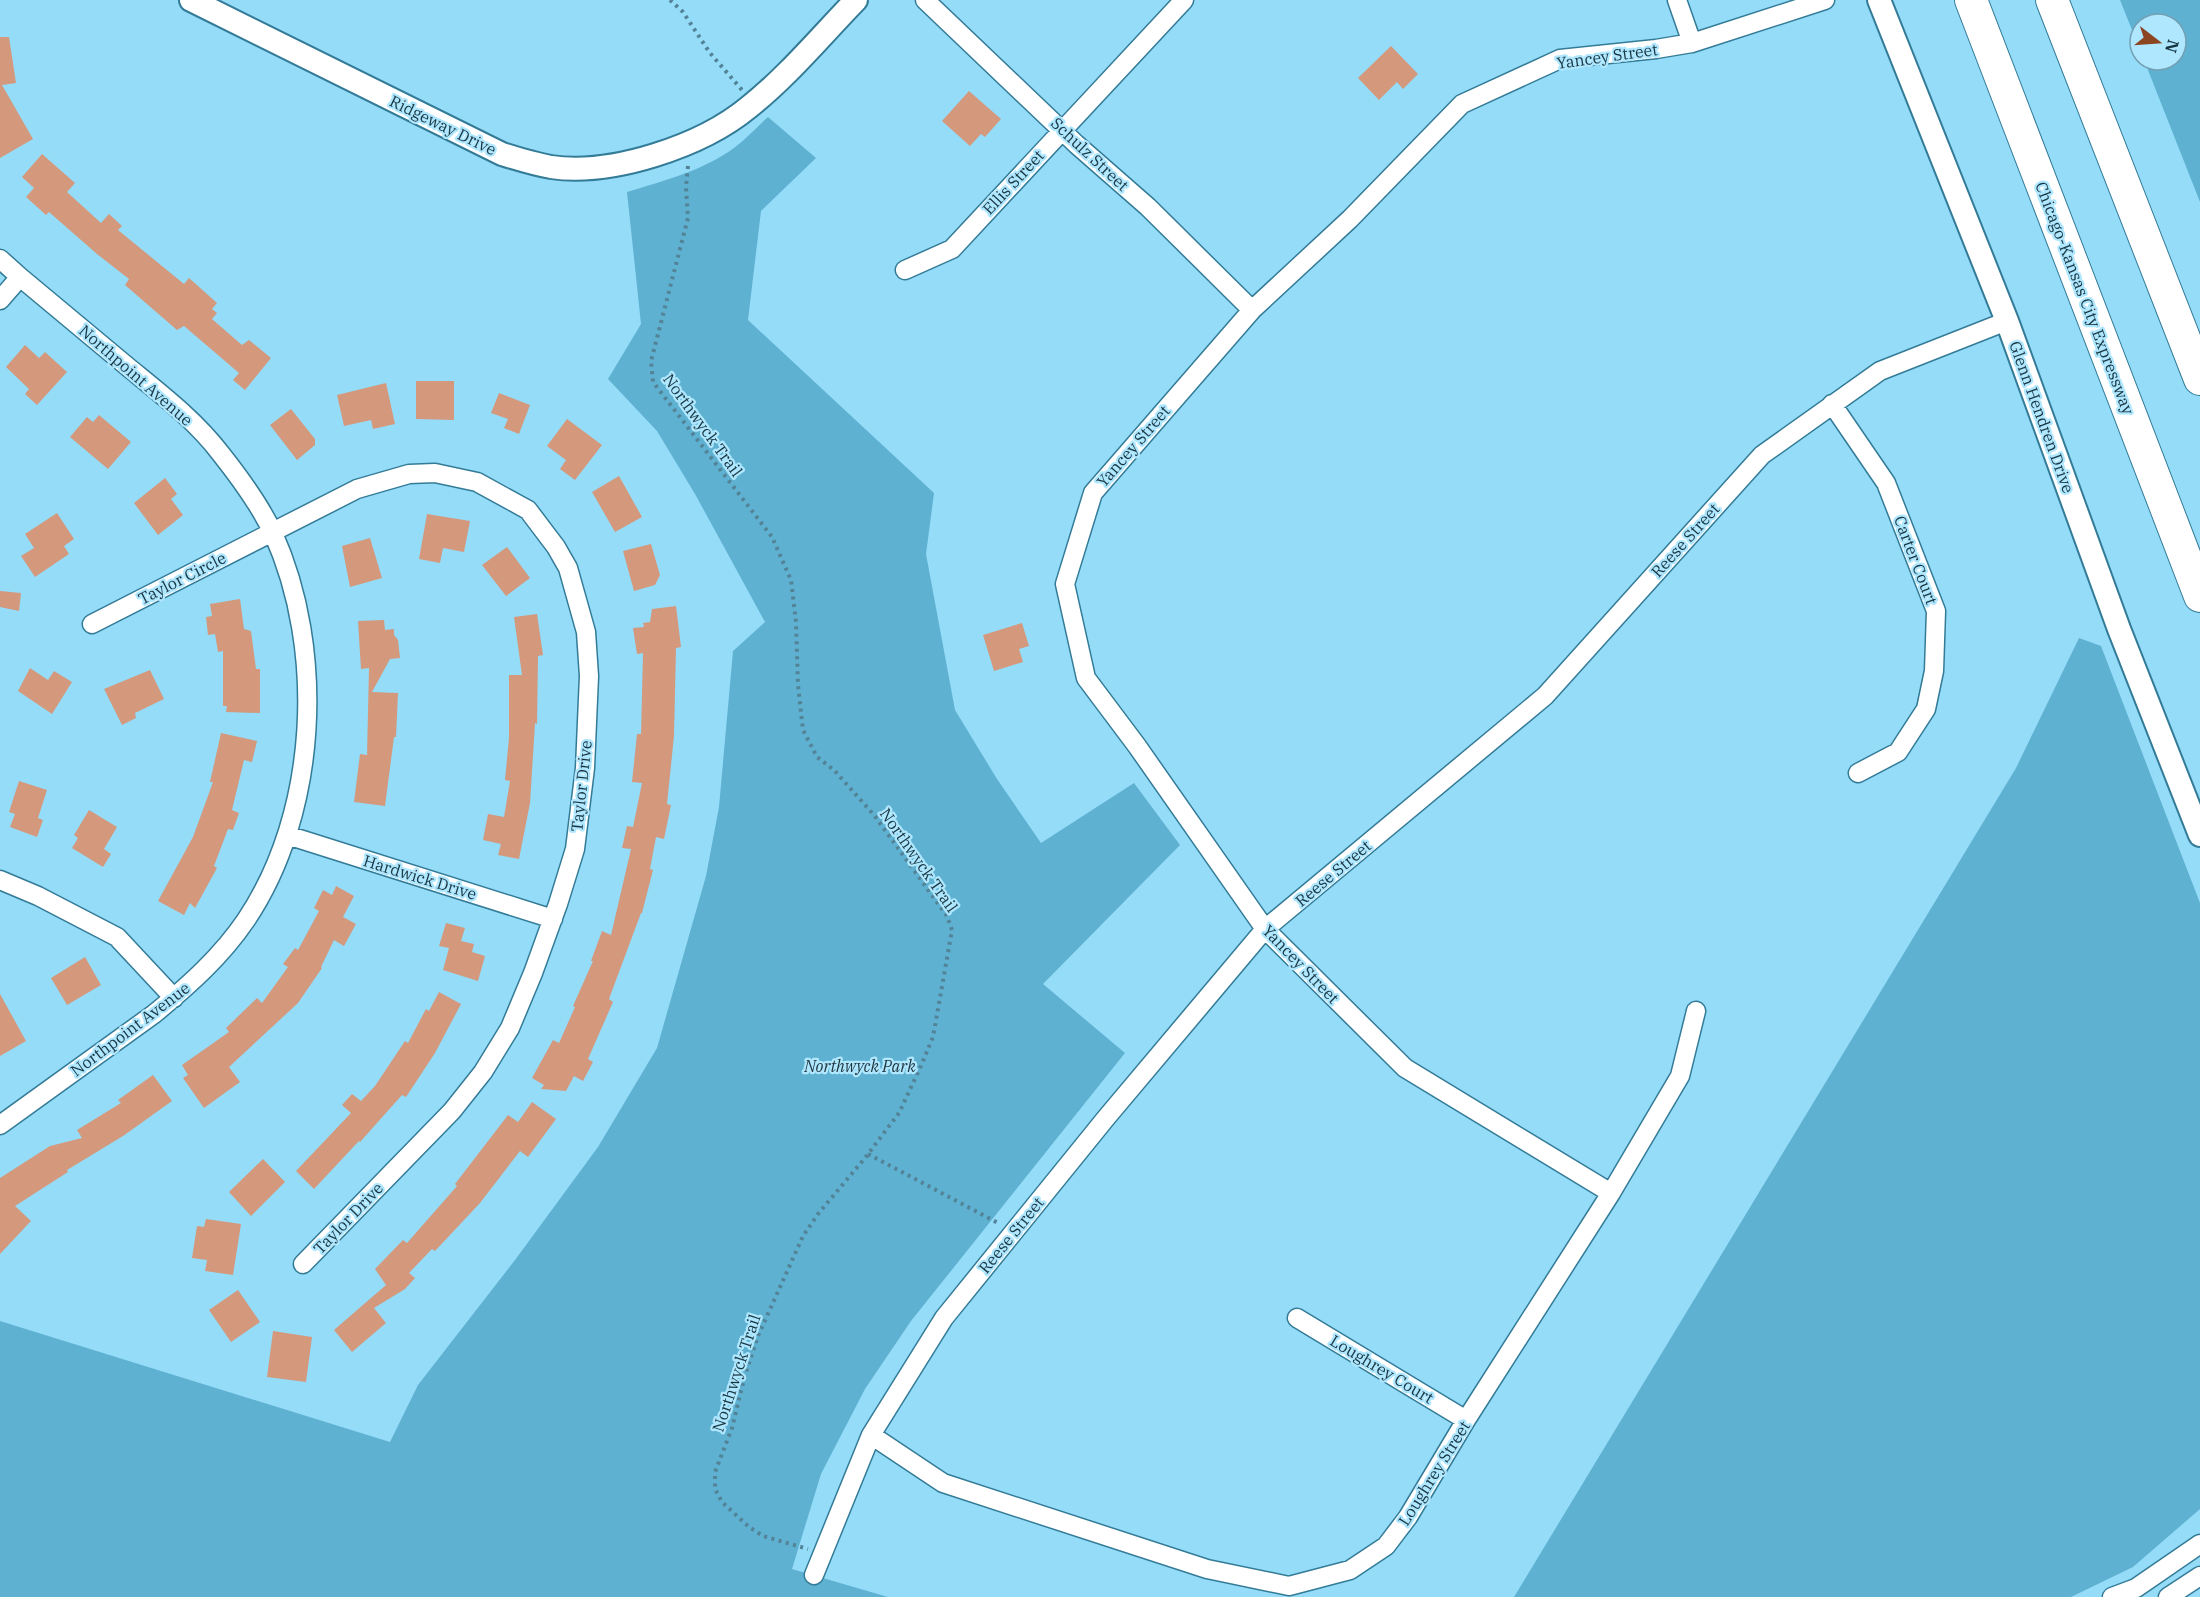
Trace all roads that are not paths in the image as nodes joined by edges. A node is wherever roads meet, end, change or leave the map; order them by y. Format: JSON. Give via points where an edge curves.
{"nodes":[{"id":1,"x":191,"y":0,"type":"edge"},
{"id":2,"x":856,"y":0,"type":"edge"},
{"id":3,"x":925,"y":0,"type":"edge"},
{"id":4,"x":1184,"y":0,"type":"edge"},
{"id":5,"x":1677,"y":0,"type":"edge"},
{"id":6,"x":1825,"y":0,"type":"edge"},
{"id":7,"x":1879,"y":0,"type":"edge"},
{"id":8,"x":1971,"y":0,"type":"edge"},
{"id":9,"x":2052,"y":0,"type":"edge"},
{"id":10,"x":1692,"y":43,"type":"junction"},
{"id":11,"x":1062,"y":129,"type":"junction"},
{"id":12,"x":0,"y":259,"type":"edge"},
{"id":13,"x":905,"y":270,"type":"dead end"},
{"id":14,"x":20,"y":278,"type":"junction"},
{"id":15,"x":0,"y":300,"type":"edge"},
{"id":16,"x":1252,"y":310,"type":"junction"},
{"id":17,"x":2007,"y":321,"type":"junction"},
{"id":18,"x":2200,"y":379,"type":"edge"},
{"id":19,"x":1832,"y":404,"type":"junction"},
{"id":20,"x":272,"y":532,"type":"junction"},
{"id":21,"x":2200,"y":596,"type":"edge"},
{"id":22,"x":92,"y":624,"type":"dead end"},
{"id":23,"x":1858,"y":773,"type":"dead end"},
{"id":24,"x":287,"y":835,"type":"junction"},
{"id":25,"x":2200,"y":835,"type":"edge"},
{"id":26,"x":0,"y":880,"type":"edge"},
{"id":27,"x":553,"y":919,"type":"junction"},
{"id":28,"x":1265,"y":929,"type":"junction"},
{"id":29,"x":174,"y":998,"type":"junction"},
{"id":30,"x":1696,"y":1011,"type":"dead end"},
{"id":31,"x":0,"y":1125,"type":"edge"},
{"id":32,"x":1611,"y":1193,"type":"junction"},
{"id":33,"x":303,"y":1264,"type":"dead end"},
{"id":34,"x":1297,"y":1318,"type":"dead end"},
{"id":35,"x":1466,"y":1420,"type":"junction"},
{"id":36,"x":871,"y":1435,"type":"junction"},
{"id":37,"x":2200,"y":1544,"type":"edge"},
{"id":38,"x":814,"y":1575,"type":"dead end"},
{"id":39,"x":2200,"y":1576,"type":"edge"},
{"id":40,"x":2112,"y":1597,"type":"edge"},
{"id":41,"x":2168,"y":1597,"type":"edge"}],
"edges":[{"from":1,"to":2,"type":"street","name":"Ridgeway Drive","via":[[481,144],[526,162],[560,168],[603,166],[658,153],[710,133],[769,91]]},
{"from":3,"to":11,"type":"street","name":"Schulz Street"},
{"from":4,"to":11,"type":"street","name":"Ellis Street"},
{"from":5,"to":10,"type":"street"},
{"from":6,"to":10,"type":"street","name":"Yancey Street"},
{"from":7,"to":17,"type":"street","name":"Glenn Hendren Drive"},
{"from":8,"to":21,"type":"highway","name":"Chicago-Kansas City Expressway"},
{"from":9,"to":18,"type":"highway"},
{"from":10,"to":16,"type":"street","name":"Yancey Street","via":[[1560,59],[1462,104],[1350,219]]},
{"from":11,"to":13,"type":"street","name":"Ellis Street","via":[[952,249]]},
{"from":11,"to":16,"type":"street","name":"Schulz Street"},
{"from":12,"to":14,"type":"street","name":"Northpoint Avenue"},
{"from":14,"to":15,"type":"street"},
{"from":14,"to":20,"type":"street","name":"Northpoint Avenue","via":[[187,417],[220,452]]},
{"from":16,"to":28,"type":"street","name":"Yancey Street","via":[[1093,493],[1065,584],[1086,678]]},
{"from":17,"to":19,"type":"street","name":"Reese Street","via":[[1880,371]]},
{"from":17,"to":25,"type":"street","name":"Glenn Hendren Drive","via":[[2119,629]]},
{"from":19,"to":23,"type":"street","name":"Carter Court","via":[[1886,483],[1936,611],[1934,671],[1926,709],[1898,752]]},
{"from":19,"to":28,"type":"street","name":"Reese Street","via":[[1762,455],[1545,696]]},
{"from":20,"to":22,"type":"street","name":"Taylor Circle"},
{"from":20,"to":24,"type":"street","name":"Northpoint Avenue","via":[[292,587],[302,631],[307,686],[306,747]]},
{"from":20,"to":27,"type":"street","name":"Taylor Drive","via":[[357,489],[409,474],[435,473],[477,482],[528,510],[556,547],[576,592],[586,632],[589,676],[585,768],[574,849]]},
{"from":24,"to":27,"type":"street","name":"Hardwick Drive"},
{"from":24,"to":29,"type":"street","name":"Northpoint Avenue","via":[[246,920],[210,965]]},
{"from":26,"to":29,"type":"street","via":[[117,937]]},
{"from":27,"to":33,"type":"street","name":"Taylor Drive","via":[[510,1028],[483,1072],[452,1111]]},
{"from":28,"to":32,"type":"street","name":"Yancey Street","via":[[1405,1068]]},
{"from":28,"to":36,"type":"street","name":"Reese Street","via":[[944,1318]]},
{"from":29,"to":31,"type":"street","name":"Northpoint Avenue"},
{"from":30,"to":32,"type":"street","name":"Loughrey Street","via":[[1680,1076]]},
{"from":32,"to":35,"type":"street","name":"Loughrey Street"},
{"from":34,"to":35,"type":"street","name":"Loughrey Court"},
{"from":35,"to":36,"type":"street","name":"Loughrey Street","via":[[1408,1517],[1386,1546],[1350,1570],[1289,1586],[1207,1569],[943,1483]]},
{"from":36,"to":38,"type":"street","name":"Reese Street"},
{"from":37,"to":40,"type":"street","via":[[2136,1588]]},
{"from":39,"to":41,"type":"street"}]}
